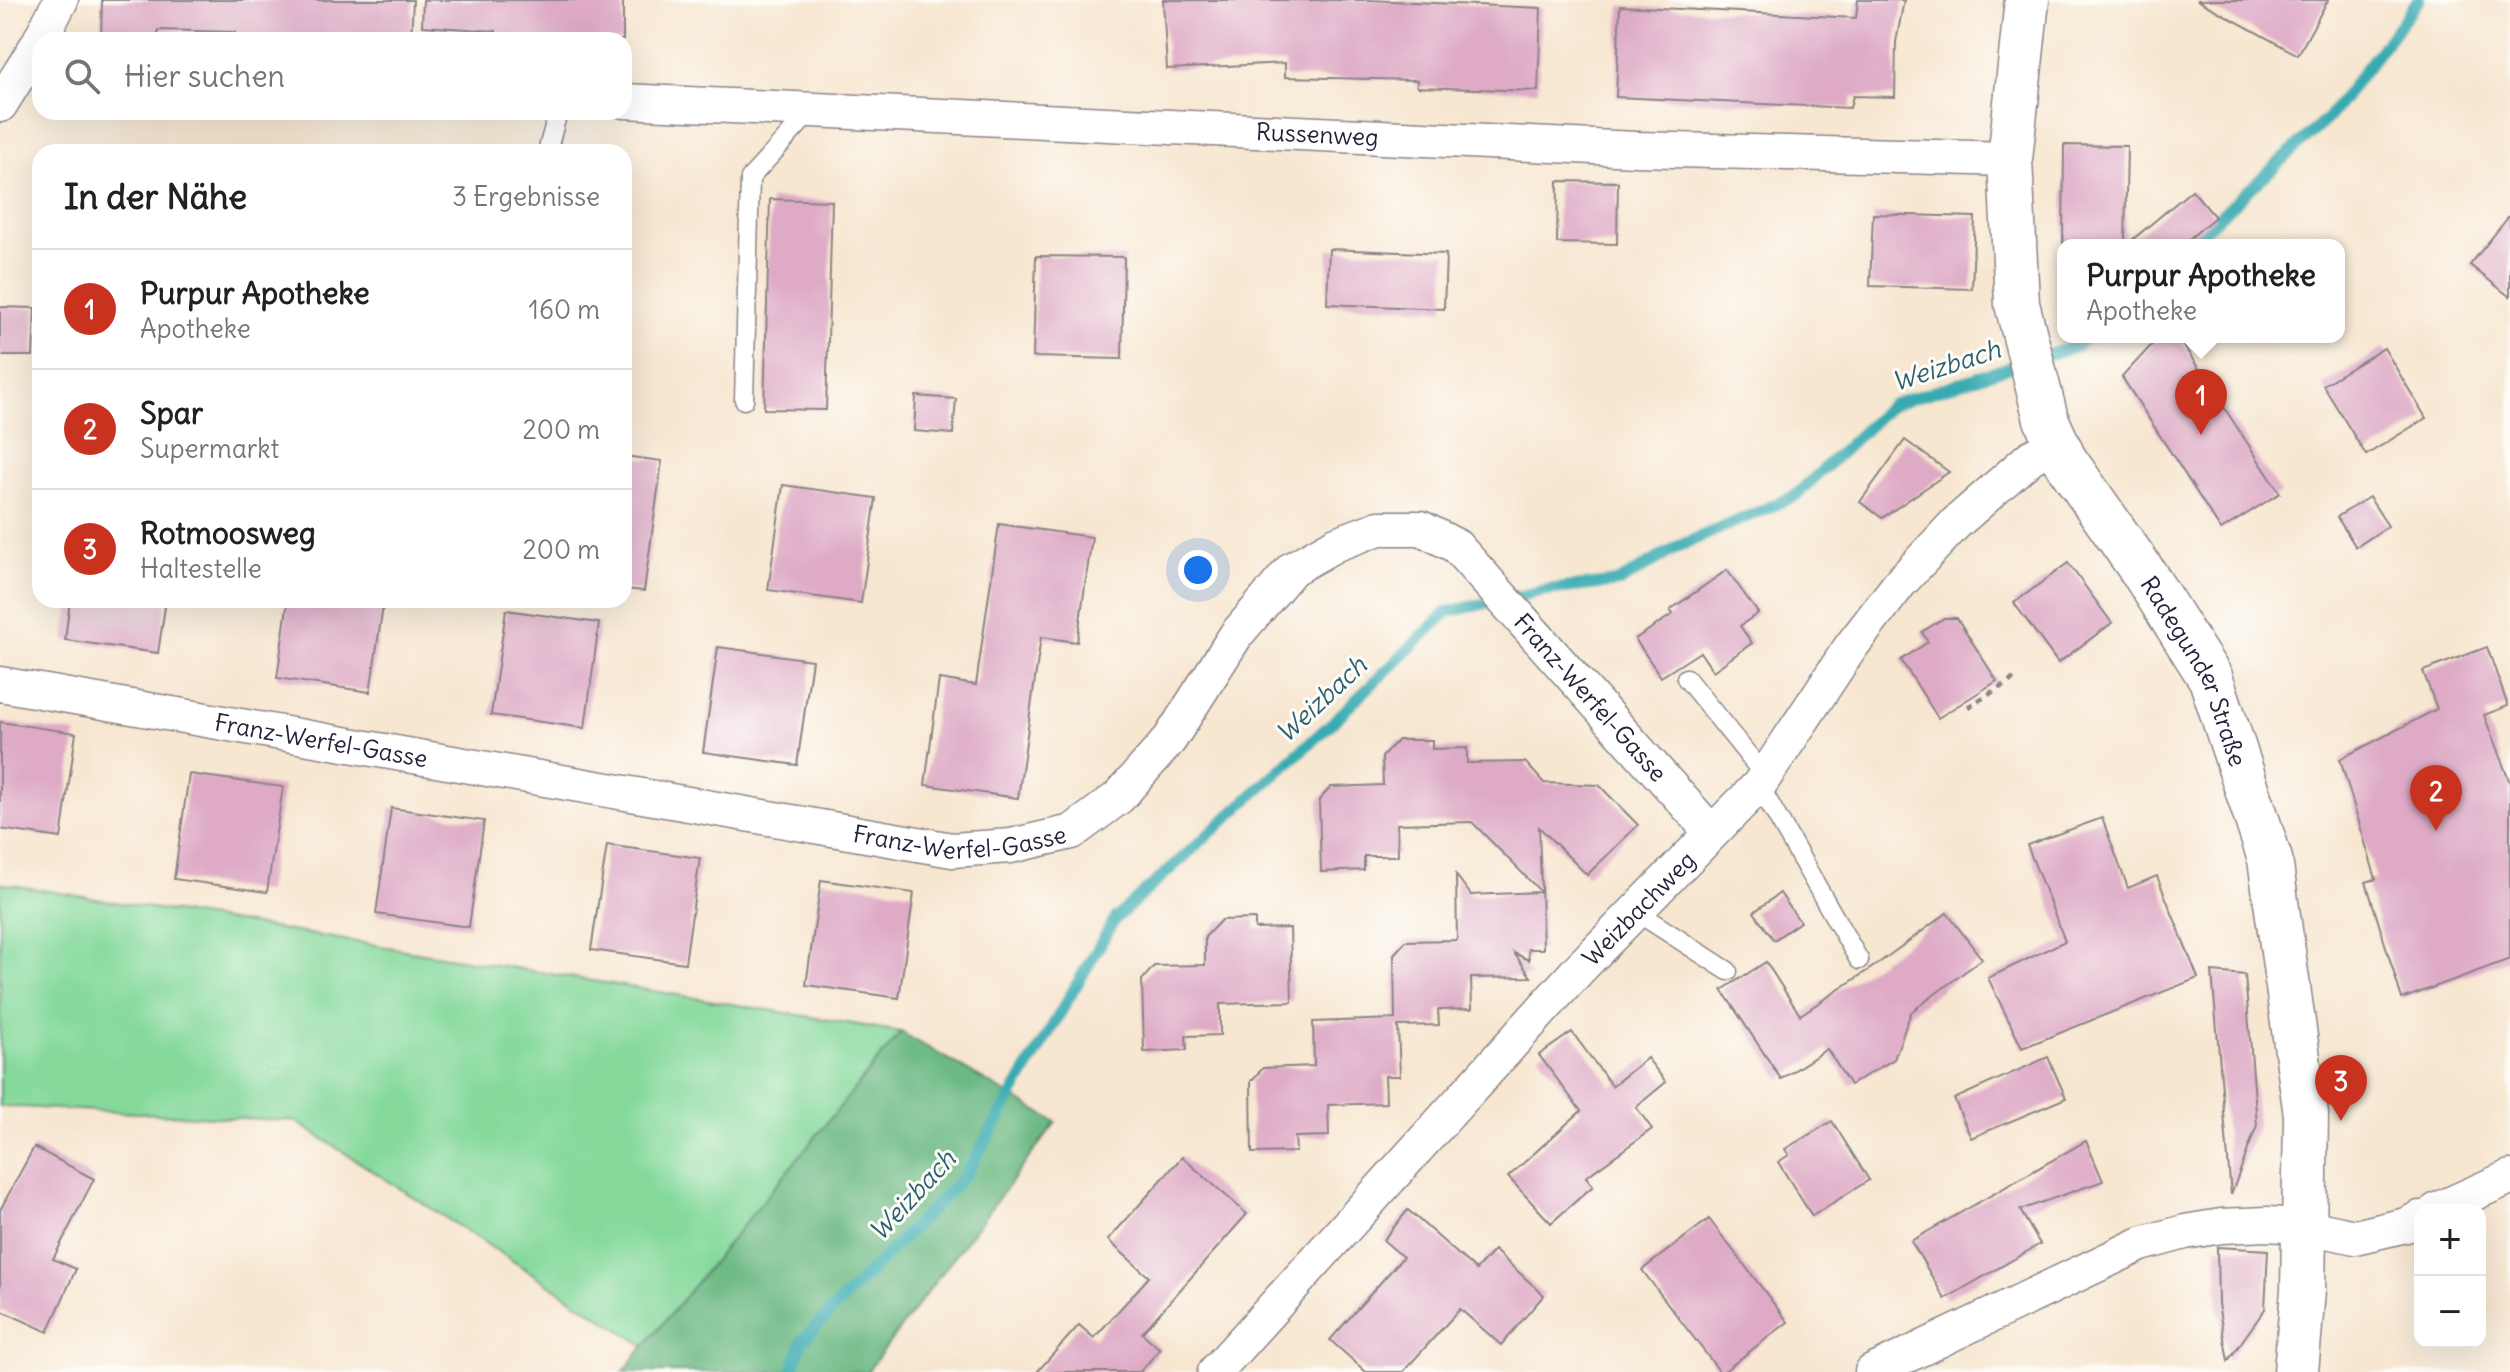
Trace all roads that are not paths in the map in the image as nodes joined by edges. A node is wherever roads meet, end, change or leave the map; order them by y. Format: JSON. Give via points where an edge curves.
{"nodes":[{"id":1,"x":61,"y":0,"type":"edge"},
{"id":2,"x":2027,"y":0,"type":"edge"},
{"id":3,"x":44,"y":32,"type":"edge"},
{"id":4,"x":32,"y":56,"type":"edge"},
{"id":5,"x":13,"y":95,"type":"edge"},
{"id":6,"x":632,"y":101,"type":"edge"},
{"id":7,"x":812,"y":110,"type":"junction"},
{"id":8,"x":556,"y":120,"type":"edge"},
{"id":9,"x":549,"y":144,"type":"edge"},
{"id":10,"x":2010,"y":159,"type":"junction"},
{"id":11,"x":744,"y":400,"type":"dead end"},
{"id":12,"x":2056,"y":444,"type":"junction"},
{"id":13,"x":1686,"y":678,"type":"dead end"},
{"id":14,"x":0,"y":684,"type":"edge"},
{"id":15,"x":1762,"y":780,"type":"junction"},
{"id":16,"x":1711,"y":832,"type":"junction"},
{"id":17,"x":1635,"y":911,"type":"junction"},
{"id":18,"x":1859,"y":960,"type":"dead end"},
{"id":19,"x":1728,"y":971,"type":"dead end"},
{"id":20,"x":2510,"y":1177,"type":"edge"},
{"id":21,"x":2450,"y":1204,"type":"edge"},
{"id":22,"x":2414,"y":1221,"type":"edge"},
{"id":23,"x":2303,"y":1226,"type":"junction"},
{"id":24,"x":1215,"y":1372,"type":"edge"},
{"id":25,"x":1872,"y":1372,"type":"edge"},
{"id":26,"x":2296,"y":1372,"type":"edge"}],
"edges":[{"from":1,"to":3,"type":"street"},
{"from":2,"to":10,"type":"main road","name":"Radegunder Straße"},
{"from":4,"to":5,"type":"street"},
{"from":6,"to":7,"type":"street","name":"Russenweg"},
{"from":7,"to":10,"type":"street","name":"Russenweg","via":[[1636,149]]},
{"from":7,"to":11,"type":"lane","via":[[750,178]]},
{"from":8,"to":9,"type":"lane"},
{"from":10,"to":12,"type":"main road","name":"Radegunder Straße","via":[[2017,304]]},
{"from":12,"to":15,"type":"street","name":"Weizbachweg","via":[[2031,457],[1956,523],[1900,583]]},
{"from":12,"to":23,"type":"main road","name":"Radegunder Straße","via":[[2211,679],[2270,859],[2306,1115]]},
{"from":13,"to":15,"type":"lane"},
{"from":14,"to":16,"type":"street","name":"Franz-Werfel-Gasse","via":[[952,850],[1011,846],[1072,832],[1119,797],[1170,739],[1236,635],[1292,569],[1379,528],[1421,528],[1456,546]]},
{"from":15,"to":16,"type":"street","name":"Weizbachweg"},
{"from":15,"to":18,"type":"lane"},
{"from":16,"to":17,"type":"street","name":"Weizbachweg"},
{"from":17,"to":19,"type":"lane"},
{"from":17,"to":24,"type":"street","name":"Weizbachweg"},
{"from":20,"to":21,"type":"street"},
{"from":22,"to":23,"type":"street","via":[[2355,1237]]},
{"from":23,"to":25,"type":"street","via":[[2221,1226],[2141,1244]]},
{"from":23,"to":26,"type":"main road","name":"Radegunder Straße"}]}
